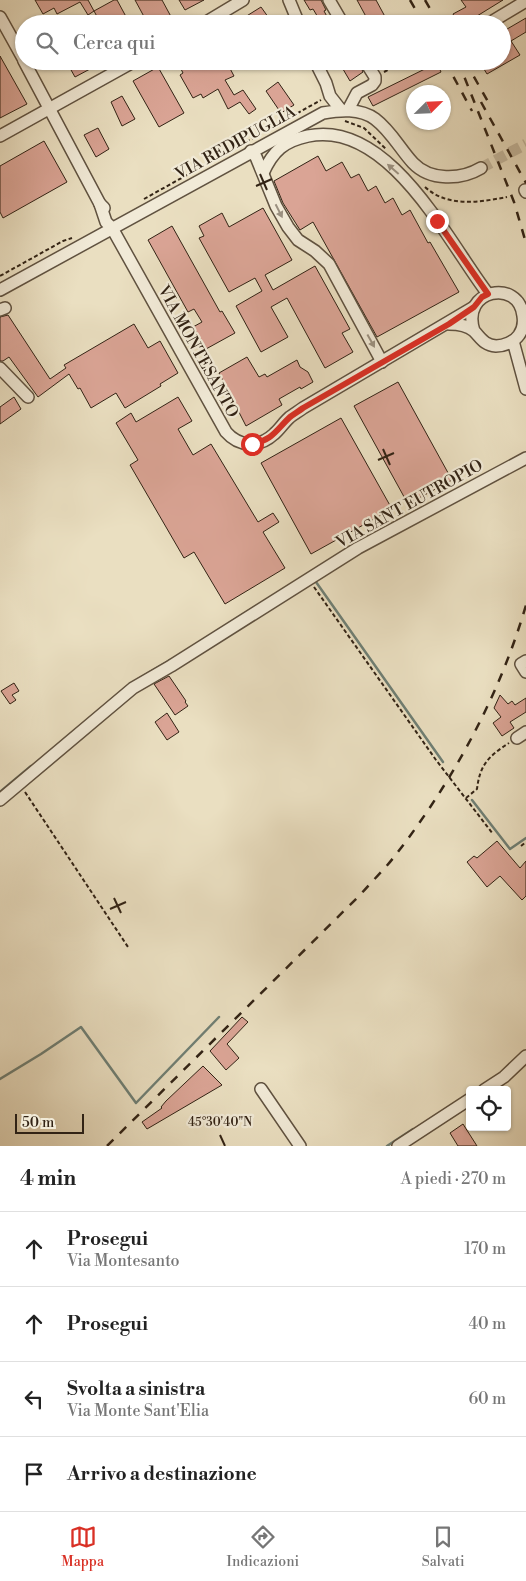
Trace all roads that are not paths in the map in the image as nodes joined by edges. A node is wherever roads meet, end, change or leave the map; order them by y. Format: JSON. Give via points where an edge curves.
{"nodes":[{"id":1,"x":243,"y":0,"type":"edge"},
{"id":2,"x":289,"y":0,"type":"edge"},
{"id":3,"x":329,"y":0,"type":"edge"},
{"id":4,"x":526,"y":1,"type":"edge"},
{"id":5,"x":217,"y":15,"type":"edge"},
{"id":6,"x":295,"y":15,"type":"edge"},
{"id":7,"x":338,"y":15,"type":"edge"},
{"id":8,"x":503,"y":15,"type":"edge"},
{"id":9,"x":0,"y":17,"type":"edge"},
{"id":10,"x":15,"y":38,"type":"edge"},
{"id":11,"x":29,"y":70,"type":"edge"},
{"id":12,"x":119,"y":70,"type":"edge"},
{"id":13,"x":320,"y":70,"type":"edge"},
{"id":14,"x":370,"y":70,"type":"edge"},
{"id":15,"x":330,"y":96,"type":"junction"},
{"id":16,"x":50,"y":109,"type":"junction"},
{"id":17,"x":344,"y":110,"type":"junction"},
{"id":18,"x":323,"y":112,"type":"junction"},
{"id":19,"x":0,"y":136,"type":"edge"},
{"id":20,"x":251,"y":151,"type":"junction"},
{"id":21,"x":481,"y":168,"type":"tunnel mouth"},
{"id":22,"x":263,"y":173,"type":"junction"},
{"id":23,"x":112,"y":228,"type":"junction"},
{"id":24,"x":0,"y":290,"type":"edge"},
{"id":25,"x":488,"y":294,"type":"junction"},
{"id":26,"x":474,"y":307,"type":"junction"},
{"id":27,"x":449,"y":324,"type":"junction"},
{"id":28,"x":474,"y":331,"type":"junction"},
{"id":29,"x":513,"y":340,"type":"junction"},
{"id":30,"x":382,"y":362,"type":"junction"},
{"id":31,"x":0,"y":368,"type":"edge"},
{"id":32,"x":526,"y":389,"type":"edge"},
{"id":33,"x":28,"y":397,"type":"dead end"},
{"id":34,"x":526,"y":458,"type":"edge"},
{"id":35,"x":526,"y":661,"type":"edge"},
{"id":36,"x":526,"y":672,"type":"edge"},
{"id":37,"x":0,"y":800,"type":"edge"},
{"id":38,"x":526,"y":1056,"type":"edge"},
{"id":39,"x":490,"y":1086,"type":"edge"},
{"id":40,"x":261,"y":1089,"type":"dead end"},
{"id":41,"x":466,"y":1102,"type":"edge"},
{"id":42,"x":300,"y":1146,"type":"edge"},
{"id":43,"x":398,"y":1146,"type":"edge"}],
"edges":[{"from":1,"to":5,"type":"street"},
{"from":2,"to":6,"type":"street"},
{"from":3,"to":7,"type":"street"},
{"from":4,"to":8,"type":"street"},
{"from":9,"to":10,"type":"street"},
{"from":11,"to":16,"type":"street"},
{"from":12,"to":16,"type":"street"},
{"from":13,"to":15,"type":"street"},
{"from":14,"to":17,"type":"street","via":[[375,81],[357,93]]},
{"from":15,"to":17,"type":"street"},
{"from":15,"to":18,"type":"street"},
{"from":16,"to":19,"type":"street"},
{"from":16,"to":23,"type":"street","via":[[111,219]]},
{"from":17,"to":18,"type":"street","name":"VIA REDIPUGLIA"},
{"from":17,"to":21,"type":"street","name":"VIA REDIPUGLIA","via":[[375,119],[415,164],[432,174],[465,176]]},
{"from":18,"to":20,"type":"street","name":"VIA REDIPUGLIA"},
{"from":20,"to":22,"type":"street"},
{"from":20,"to":23,"type":"street","name":"VIA REDIPUGLIA"},
{"from":25,"to":22,"type":"street","one_way":true,"via":[[407,181],[384,160],[350,138],[320,134],[298,138],[273,154]]},
{"from":22,"to":30,"type":"street","one_way":true,"via":[[288,227],[298,240],[329,264]]},
{"from":23,"to":24,"type":"street","name":"VIA REDIPUGLIA"},
{"from":23,"to":30,"type":"street","name":"VIA MONTESANTO","via":[[233,440],[242,444],[263,442],[303,408]]},
{"from":25,"to":26,"type":"street"},
{"from":25,"to":29,"type":"street","via":[[512,297],[522,311],[523,327]]},
{"from":26,"to":27,"type":"street","name":"VIA MONTESANTO"},
{"from":26,"to":28,"type":"street","via":[[471,315]]},
{"from":27,"to":28,"type":"street"},
{"from":27,"to":30,"type":"street","name":"VIA MONTESANTO"},
{"from":28,"to":29,"type":"street","via":[[487,344],[505,345]]},
{"from":29,"to":32,"type":"street"},
{"from":31,"to":33,"type":"street"},
{"from":34,"to":37,"type":"street","name":"VIA SANT EUTROPIO","via":[[358,548],[133,688]]},
{"from":35,"to":36,"type":"street","via":[[521,664]]},
{"from":38,"to":39,"type":"street"},
{"from":40,"to":42,"type":"street"},
{"from":41,"to":43,"type":"street"}]}
